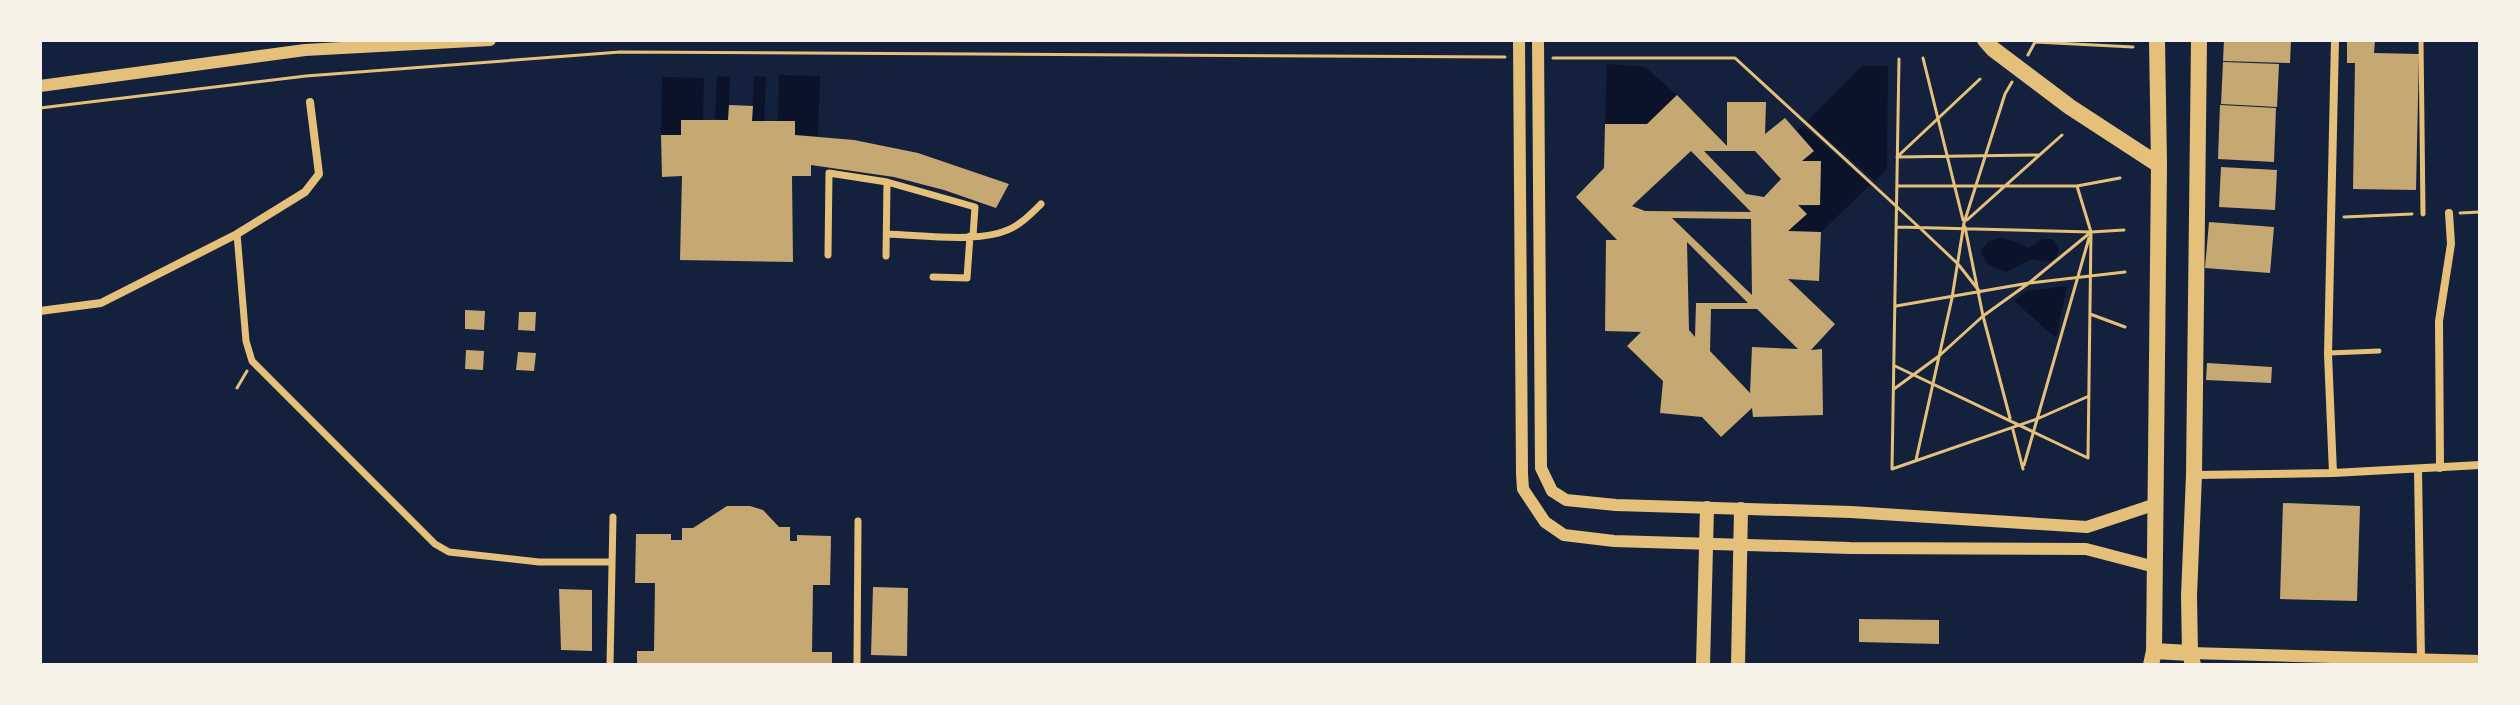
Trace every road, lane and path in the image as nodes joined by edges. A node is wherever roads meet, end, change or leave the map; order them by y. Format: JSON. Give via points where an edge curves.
{"nodes":[{"id":1,"x":490,"y":40,"type":"edge"},
{"id":2,"x":1519,"y":40,"type":"edge"},
{"id":3,"x":1538,"y":40,"type":"edge"},
{"id":4,"x":1985,"y":40,"type":"edge"},
{"id":5,"x":2157,"y":40,"type":"edge"},
{"id":6,"x":2199,"y":40,"type":"edge"},
{"id":7,"x":2335,"y":40,"type":"edge"},
{"id":8,"x":2421,"y":40,"type":"edge"},
{"id":9,"x":2133,"y":47,"type":"dead end"},
{"id":10,"x":1520,"y":57,"type":"junction"},
{"id":11,"x":1550,"y":58,"type":"dead end"},
{"id":12,"x":1923,"y":58,"type":"dead end"},
{"id":13,"x":1899,"y":59,"type":"dead end"},
{"id":14,"x":2019,"y":69,"type":"junction"},
{"id":15,"x":1980,"y":79,"type":"dead end"},
{"id":16,"x":40,"y":86,"type":"edge"},
{"id":17,"x":310,"y":102,"type":"dead end"},
{"id":18,"x":40,"y":108,"type":"edge"},
{"id":19,"x":1938,"y":118,"type":"junction"},
{"id":20,"x":2062,"y":135,"type":"dead end"},
{"id":21,"x":2038,"y":155,"type":"junction"},
{"id":22,"x":1986,"y":156,"type":"junction"},
{"id":23,"x":1897,"y":157,"type":"junction"},
{"id":24,"x":1949,"y":157,"type":"junction"},
{"id":25,"x":2159,"y":165,"type":"junction"},
{"id":26,"x":2120,"y":178,"type":"dead end"},
{"id":27,"x":887,"y":182,"type":"junction"},
{"id":28,"x":1898,"y":186,"type":"junction"},
{"id":29,"x":2077,"y":186,"type":"junction"},
{"id":30,"x":1956,"y":187,"type":"junction"},
{"id":31,"x":1977,"y":187,"type":"junction"},
{"id":32,"x":2004,"y":187,"type":"junction"},
{"id":33,"x":1041,"y":204,"type":"dead end"},
{"id":34,"x":1897,"y":207,"type":"junction"},
{"id":35,"x":2480,"y":212,"type":"edge"},
{"id":36,"x":2449,"y":213,"type":"joint"},
{"id":37,"x":2423,"y":214,"type":"joint"},
{"id":38,"x":2333,"y":217,"type":"junction"},
{"id":39,"x":1964,"y":223,"type":"junction"},
{"id":40,"x":1897,"y":227,"type":"junction"},
{"id":41,"x":1921,"y":229,"type":"junction"},
{"id":42,"x":1964,"y":230,"type":"junction"},
{"id":43,"x":2124,"y":230,"type":"dead end"},
{"id":44,"x":2091,"y":232,"type":"junction"},
{"id":45,"x":237,"y":234,"type":"junction"},
{"id":46,"x":887,"y":234,"type":"junction"},
{"id":47,"x":972,"y":236,"type":"junction"},
{"id":48,"x":828,"y":255,"type":"dead end"},
{"id":49,"x":886,"y":256,"type":"dead end"},
{"id":50,"x":1958,"y":264,"type":"junction"},
{"id":51,"x":2125,"y":272,"type":"dead end"},
{"id":52,"x":2090,"y":276,"type":"junction"},
{"id":53,"x":933,"y":277,"type":"dead end"},
{"id":54,"x":2078,"y":277,"type":"junction"},
{"id":55,"x":2029,"y":283,"type":"junction"},
{"id":56,"x":1980,"y":292,"type":"junction"},
{"id":57,"x":1952,"y":298,"type":"junction"},
{"id":58,"x":1896,"y":306,"type":"junction"},
{"id":59,"x":40,"y":311,"type":"edge"},
{"id":60,"x":2090,"y":314,"type":"junction"},
{"id":61,"x":1983,"y":316,"type":"junction"},
{"id":62,"x":2125,"y":327,"type":"dead end"},
{"id":63,"x":2379,"y":351,"type":"dead end"},
{"id":64,"x":2328,"y":354,"type":"junction"},
{"id":65,"x":1939,"y":356,"type":"junction"},
{"id":66,"x":252,"y":361,"type":"junction"},
{"id":67,"x":1895,"y":366,"type":"junction"},
{"id":68,"x":1915,"y":374,"type":"junction"},
{"id":69,"x":1933,"y":383,"type":"junction"},
{"id":70,"x":237,"y":388,"type":"dead end"},
{"id":71,"x":1894,"y":389,"type":"junction"},
{"id":72,"x":2089,"y":396,"type":"junction"},
{"id":73,"x":2037,"y":419,"type":"junction"},
{"id":74,"x":2011,"y":421,"type":"junction"},
{"id":75,"x":2021,"y":425,"type":"junction"},
{"id":76,"x":2013,"y":428,"type":"junction"},
{"id":77,"x":2033,"y":431,"type":"junction"},
{"id":78,"x":1916,"y":460,"type":"junction"},
{"id":79,"x":2480,"y":465,"type":"edge"},
{"id":80,"x":2440,"y":468,"type":"junction"},
{"id":81,"x":2418,"y":469,"type":"junction"},
{"id":82,"x":2333,"y":473,"type":"junction"},
{"id":83,"x":2194,"y":475,"type":"junction"},
{"id":84,"x":2156,"y":504,"type":"junction"},
{"id":85,"x":1707,"y":508,"type":"junction"},
{"id":86,"x":1741,"y":509,"type":"junction"},
{"id":87,"x":613,"y":517,"type":"dead end"},
{"id":88,"x":858,"y":521,"type":"dead end"},
{"id":89,"x":1706,"y":543,"type":"junction"},
{"id":90,"x":1740,"y":545,"type":"junction"},
{"id":91,"x":612,"y":562,"type":"junction"},
{"id":92,"x":2155,"y":567,"type":"junction"},
{"id":93,"x":2153,"y":658,"type":"edge"},
{"id":94,"x":2191,"y":659,"type":"edge"},
{"id":95,"x":2421,"y":659,"type":"junction"},
{"id":96,"x":2480,"y":661,"type":"edge"},
{"id":97,"x":610,"y":665,"type":"edge"},
{"id":98,"x":857,"y":665,"type":"edge"},
{"id":99,"x":1703,"y":665,"type":"edge"},
{"id":100,"x":1738,"y":665,"type":"edge"}],
"edges":[{"from":1,"to":16,"type":"street","via":[[305,50]]},
{"from":2,"to":10,"type":"street"},
{"from":3,"to":85,"type":"street","via":[[1541,468],[1552,491],[1566,500]]},
{"from":4,"to":14,"type":"main road"},
{"from":5,"to":25,"type":"main road"},
{"from":6,"to":83,"type":"main road"},
{"from":7,"to":38,"type":"street"},
{"from":8,"to":37,"type":"lane"},
{"from":9,"to":14,"type":"path","via":[[2035,42]]},
{"from":10,"to":18,"type":"path","via":[[620,52],[306,76]]},
{"from":10,"to":89,"type":"street","via":[[1523,489],[1545,522],[1564,535]]},
{"from":11,"to":34,"type":"path","via":[[1735,58]]},
{"from":12,"to":19,"type":"path"},
{"from":13,"to":23,"type":"path"},
{"from":14,"to":22,"type":"path","via":[[2005,94]]},
{"from":14,"to":25,"type":"main road"},
{"from":15,"to":19,"type":"path"},
{"from":17,"to":45,"type":"street","via":[[319,174],[305,192]]},
{"from":19,"to":23,"type":"path"},
{"from":19,"to":24,"type":"path"},
{"from":20,"to":21,"type":"path"},
{"from":21,"to":22,"type":"path"},
{"from":21,"to":32,"type":"path"},
{"from":22,"to":24,"type":"path"},
{"from":22,"to":31,"type":"path"},
{"from":23,"to":24,"type":"path"},
{"from":23,"to":28,"type":"path"},
{"from":24,"to":30,"type":"path"},
{"from":25,"to":84,"type":"main road"},
{"from":26,"to":29,"type":"path"},
{"from":27,"to":46,"type":"street"},
{"from":27,"to":47,"type":"street","via":[[975,207]]},
{"from":27,"to":48,"type":"street","via":[[829,173]]},
{"from":28,"to":30,"type":"path"},
{"from":28,"to":34,"type":"path"},
{"from":29,"to":32,"type":"path"},
{"from":29,"to":44,"type":"path"},
{"from":30,"to":31,"type":"path"},
{"from":30,"to":39,"type":"path"},
{"from":31,"to":32,"type":"path"},
{"from":31,"to":39,"type":"path"},
{"from":32,"to":39,"type":"path"},
{"from":33,"to":47,"type":"street","via":[[1015,227]]},
{"from":34,"to":40,"type":"path"},
{"from":34,"to":41,"type":"path"},
{"from":35,"to":36,"type":"path"},
{"from":36,"to":80,"type":"street","via":[[2450,254],[2439,321]]},
{"from":37,"to":38,"type":"path"},
{"from":38,"to":64,"type":"street"},
{"from":39,"to":42,"type":"path"},
{"from":40,"to":41,"type":"path"},
{"from":40,"to":58,"type":"path"},
{"from":41,"to":42,"type":"path"},
{"from":41,"to":50,"type":"path"},
{"from":42,"to":44,"type":"path"},
{"from":42,"to":50,"type":"path"},
{"from":42,"to":56,"type":"path"},
{"from":43,"to":44,"type":"path"},
{"from":44,"to":52,"type":"path"},
{"from":44,"to":54,"type":"path"},
{"from":44,"to":55,"type":"path"},
{"from":45,"to":59,"type":"street","via":[[101,303]]},
{"from":45,"to":66,"type":"street"},
{"from":46,"to":47,"type":"street"},
{"from":46,"to":49,"type":"street"},
{"from":47,"to":53,"type":"street","via":[[967,278]]},
{"from":50,"to":56,"type":"path"},
{"from":50,"to":57,"type":"path"},
{"from":51,"to":52,"type":"path"},
{"from":52,"to":54,"type":"path"},
{"from":52,"to":60,"type":"path"},
{"from":54,"to":55,"type":"path"},
{"from":54,"to":73,"type":"path"},
{"from":55,"to":56,"type":"path"},
{"from":55,"to":61,"type":"path"},
{"from":56,"to":57,"type":"path"},
{"from":56,"to":61,"type":"path"},
{"from":57,"to":58,"type":"path"},
{"from":57,"to":65,"type":"path"},
{"from":58,"to":67,"type":"path"},
{"from":60,"to":62,"type":"path"},
{"from":60,"to":72,"type":"path"},
{"from":61,"to":65,"type":"path"},
{"from":61,"to":74,"type":"path"},
{"from":63,"to":64,"type":"lane"},
{"from":64,"to":82,"type":"street"},
{"from":65,"to":68,"type":"path"},
{"from":65,"to":69,"type":"path"},
{"from":66,"to":70,"type":"path"},
{"from":66,"to":91,"type":"street","via":[[420,531],[449,552],[539,562]]},
{"from":67,"to":68,"type":"path"},
{"from":67,"to":71,"type":"path"},
{"from":68,"to":69,"type":"path"},
{"from":68,"to":71,"type":"path"},
{"from":69,"to":74,"type":"path"},
{"from":69,"to":78,"type":"path"},
{"from":71,"to":78,"type":"path","via":[[1892,469]]},
{"from":72,"to":73,"type":"path"},
{"from":72,"to":77,"type":"path","via":[[2088,458]]},
{"from":73,"to":75,"type":"path"},
{"from":73,"to":77,"type":"path"},
{"from":74,"to":75,"type":"path"},
{"from":74,"to":76,"type":"path"},
{"from":75,"to":76,"type":"path"},
{"from":75,"to":77,"type":"path"},
{"from":76,"to":77,"type":"path","via":[[2023,469]]},
{"from":76,"to":78,"type":"path"},
{"from":79,"to":80,"type":"street"},
{"from":80,"to":81,"type":"street"},
{"from":81,"to":82,"type":"street"},
{"from":81,"to":95,"type":"street"},
{"from":82,"to":83,"type":"street"},
{"from":83,"to":94,"type":"main road"},
{"from":84,"to":86,"type":"street","via":[[2087,527]]},
{"from":84,"to":92,"type":"main road"},
{"from":85,"to":86,"type":"street"},
{"from":85,"to":89,"type":"main road"},
{"from":86,"to":90,"type":"main road"},
{"from":87,"to":91,"type":"street"},
{"from":88,"to":98,"type":"street"},
{"from":89,"to":90,"type":"street"},
{"from":89,"to":99,"type":"main road"},
{"from":90,"to":92,"type":"street","via":[[2086,549]]},
{"from":90,"to":100,"type":"main road"},
{"from":91,"to":97,"type":"street"},
{"from":92,"to":93,"type":"main road"},
{"from":93,"to":94,"type":"main road"},
{"from":94,"to":95,"type":"street"},
{"from":95,"to":96,"type":"street"}]}
